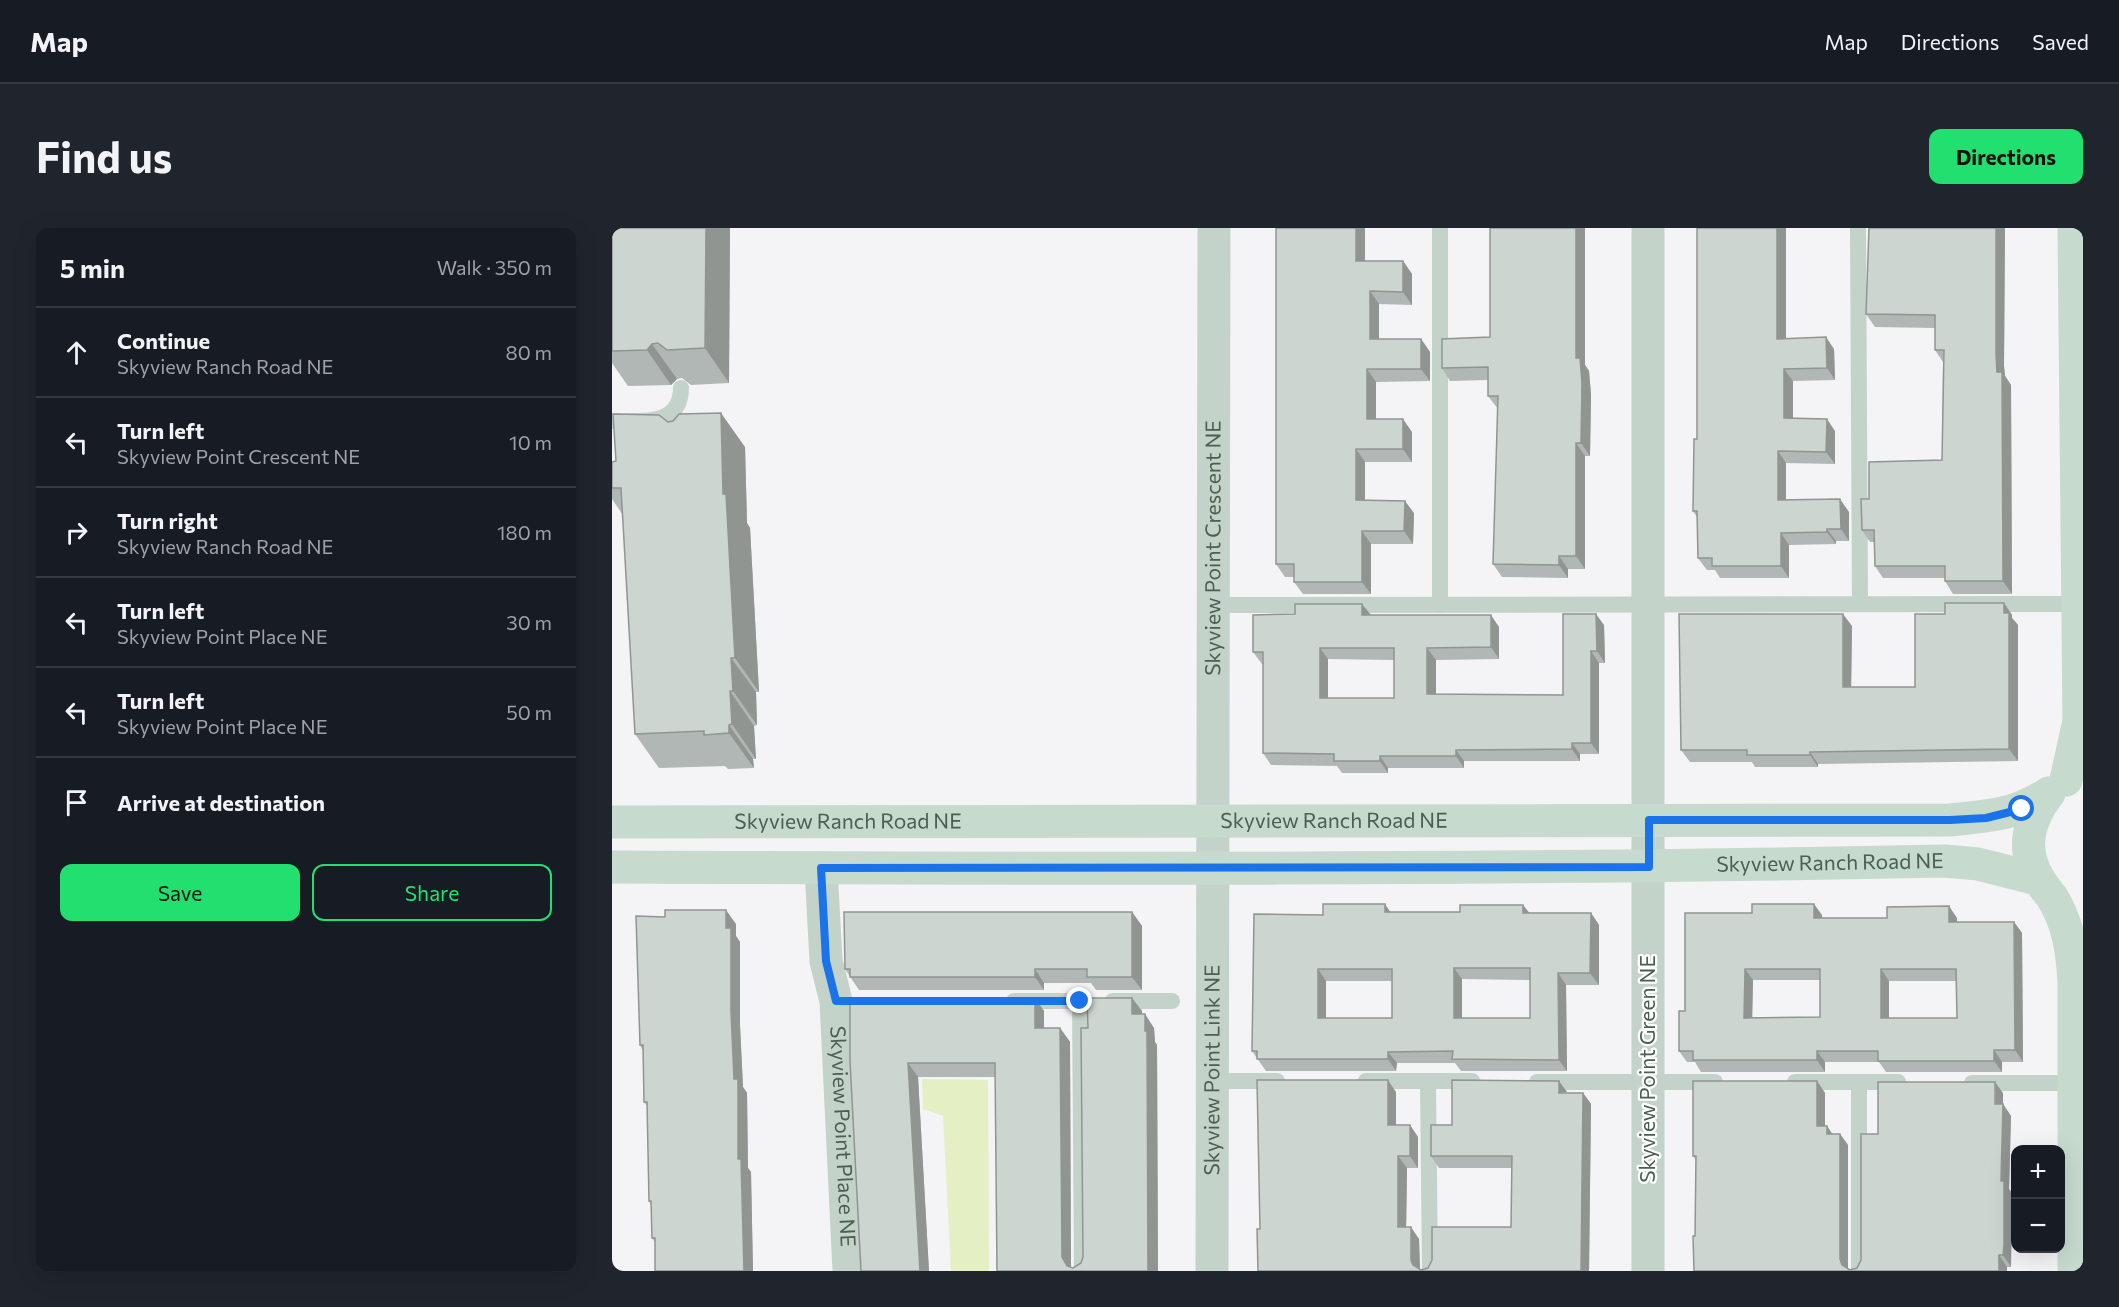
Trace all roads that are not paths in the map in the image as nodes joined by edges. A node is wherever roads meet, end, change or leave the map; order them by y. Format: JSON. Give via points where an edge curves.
{"nodes":[{"id":1,"x":1214,"y":228,"type":"edge"},
{"id":2,"x":1440,"y":228,"type":"edge"},
{"id":3,"x":1648,"y":228,"type":"edge"},
{"id":4,"x":1858,"y":228,"type":"edge"},
{"id":5,"x":2077,"y":233,"type":"edge"},
{"id":6,"x":681,"y":388,"type":"edge"},
{"id":7,"x":612,"y":421,"type":"edge"},
{"id":8,"x":660,"y":421,"type":"junction"},
{"id":9,"x":678,"y":425,"type":"edge"},
{"id":10,"x":1440,"y":604,"type":"junction"},
{"id":11,"x":1648,"y":604,"type":"junction"},
{"id":12,"x":1860,"y":604,"type":"junction"},
{"id":13,"x":2076,"y":604,"type":"junction"},
{"id":14,"x":1214,"y":605,"type":"junction"},
{"id":15,"x":2066,"y":782,"type":"edge"},
{"id":16,"x":1649,"y":820,"type":"junction"},
{"id":17,"x":612,"y":822,"type":"edge"},
{"id":18,"x":1213,"y":822,"type":"junction"},
{"id":19,"x":612,"y":867,"type":"edge"},
{"id":20,"x":1649,"y":867,"type":"junction"},
{"id":21,"x":821,"y":868,"type":"junction"},
{"id":22,"x":1214,"y":869,"type":"junction"},
{"id":23,"x":2045,"y":888,"type":"junction"},
{"id":24,"x":2083,"y":912,"type":"edge"},
{"id":25,"x":998,"y":1001,"type":"edge"},
{"id":26,"x":1080,"y":1001,"type":"junction"},
{"id":27,"x":1172,"y":1001,"type":"dead end"},
{"id":28,"x":1212,"y":1081,"type":"junction"},
{"id":29,"x":1296,"y":1081,"type":"edge"},
{"id":30,"x":1344,"y":1081,"type":"edge"},
{"id":31,"x":1428,"y":1081,"type":"junction"},
{"id":32,"x":1486,"y":1081,"type":"edge"},
{"id":33,"x":1520,"y":1082,"type":"edge"},
{"id":34,"x":1648,"y":1082,"type":"junction"},
{"id":35,"x":1730,"y":1082,"type":"edge"},
{"id":36,"x":1777,"y":1082,"type":"edge"},
{"id":37,"x":1859,"y":1082,"type":"junction"},
{"id":38,"x":1919,"y":1082,"type":"edge"},
{"id":39,"x":1955,"y":1083,"type":"edge"},
{"id":40,"x":2073,"y":1083,"type":"junction"},
{"id":41,"x":849,"y":1271,"type":"edge"},
{"id":42,"x":1082,"y":1271,"type":"edge"},
{"id":43,"x":1212,"y":1271,"type":"edge"},
{"id":44,"x":1431,"y":1271,"type":"edge"},
{"id":45,"x":1648,"y":1271,"type":"edge"},
{"id":46,"x":1859,"y":1271,"type":"edge"},
{"id":47,"x":2074,"y":1271,"type":"edge"}],
"edges":[{"from":1,"to":14,"type":"street","name":"Skyview Point Crescent NE"},
{"from":2,"to":10,"type":"lane"},
{"from":3,"to":11,"type":"street"},
{"from":4,"to":12,"type":"lane"},
{"from":5,"to":13,"type":"street"},
{"from":6,"to":8,"type":"lane","via":[[674,410]]},
{"from":7,"to":8,"type":"lane"},
{"from":8,"to":9,"type":"lane"},
{"from":10,"to":11,"type":"lane"},
{"from":10,"to":14,"type":"lane"},
{"from":11,"to":12,"type":"lane"},
{"from":11,"to":16,"type":"street"},
{"from":12,"to":13,"type":"lane"},
{"from":13,"to":15,"type":"street","via":[[2079,721]]},
{"from":14,"to":18,"type":"street","name":"Skyview Point Crescent NE"},
{"from":15,"to":16,"type":"street","name":"Skyview Ranch Road NE","via":[[2022,809],[1986,818]]},
{"from":15,"to":23,"type":"street","via":[[2035,811],[2029,834],[2029,857]]},
{"from":16,"to":18,"type":"street","name":"Skyview Ranch Road NE"},
{"from":16,"to":20,"type":"street"},
{"from":17,"to":18,"type":"street","name":"Skyview Ranch Road NE"},
{"from":18,"to":22,"type":"street","name":"Skyview Point Crescent NE"},
{"from":19,"to":21,"type":"street","name":"Skyview Ranch Road NE"},
{"from":20,"to":22,"type":"street","name":"Skyview Ranch Road NE"},
{"from":20,"to":23,"type":"street","name":"Skyview Ranch Road NE","via":[[1945,861],[1978,864]]},
{"from":20,"to":34,"type":"street","name":"Skyview Point Green NE"},
{"from":21,"to":22,"type":"street","name":"Skyview Ranch Road NE"},
{"from":21,"to":41,"type":"street","name":"Skyview Point Place NE","via":[[826,961],[842,1001]]},
{"from":22,"to":28,"type":"street","name":"Skyview Point Link NE"},
{"from":23,"to":24,"type":"street","name":"Skyview Ranch Road NE","via":[[2072,909]]},
{"from":23,"to":40,"type":"street","via":[[2063,914],[2071,939]]},
{"from":25,"to":26,"type":"lane"},
{"from":26,"to":27,"type":"lane"},
{"from":26,"to":42,"type":"lane"},
{"from":28,"to":29,"type":"lane"},
{"from":28,"to":43,"type":"street","name":"Skyview Point Link NE"},
{"from":30,"to":31,"type":"lane"},
{"from":31,"to":32,"type":"lane"},
{"from":31,"to":44,"type":"lane"},
{"from":33,"to":34,"type":"lane"},
{"from":34,"to":35,"type":"lane"},
{"from":34,"to":45,"type":"street","name":"Skyview Point Green NE"},
{"from":36,"to":37,"type":"lane"},
{"from":37,"to":38,"type":"lane"},
{"from":37,"to":46,"type":"lane"},
{"from":39,"to":40,"type":"lane"},
{"from":40,"to":47,"type":"street"}]}
